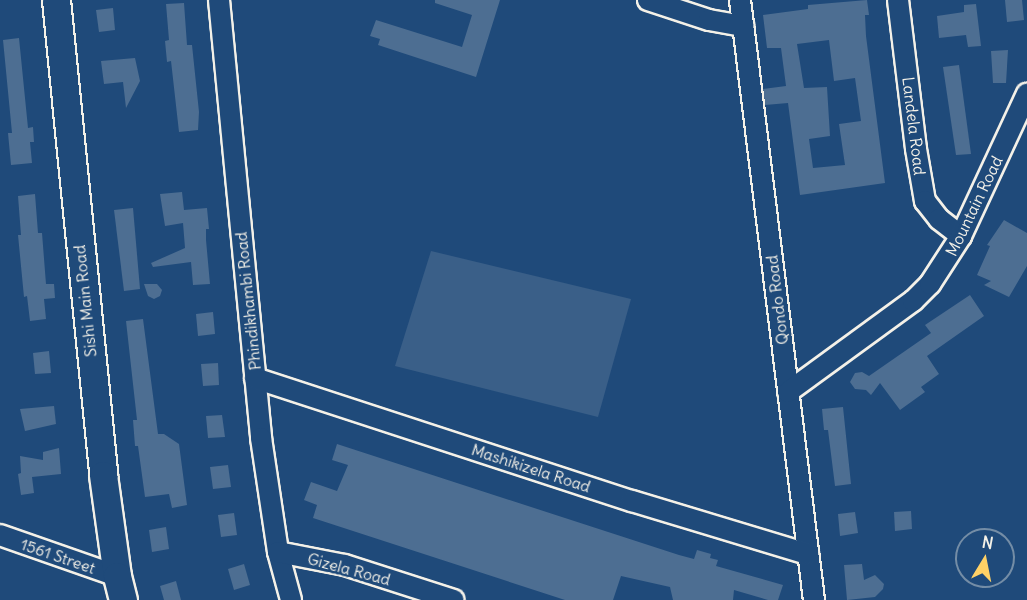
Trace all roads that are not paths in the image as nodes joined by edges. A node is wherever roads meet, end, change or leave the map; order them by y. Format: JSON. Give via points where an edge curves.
{"nodes":[{"id":1,"x":56,"y":0,"type":"edge"},
{"id":2,"x":219,"y":0,"type":"edge"},
{"id":3,"x":648,"y":0,"type":"edge"},
{"id":4,"x":740,"y":0,"type":"edge"},
{"id":5,"x":898,"y":0,"type":"edge"},
{"id":6,"x":743,"y":26,"type":"junction"},
{"id":7,"x":1027,"y":94,"type":"edge"},
{"id":8,"x":961,"y":236,"type":"junction"},
{"id":9,"x":255,"y":378,"type":"junction"},
{"id":10,"x":788,"y":392,"type":"junction"},
{"id":11,"x":0,"y":535,"type":"edge"},
{"id":12,"x":278,"y":552,"type":"junction"},
{"id":13,"x":808,"y":554,"type":"junction"},
{"id":14,"x":120,"y":588,"type":"edge"},
{"id":15,"x":291,"y":600,"type":"edge"},
{"id":16,"x":454,"y":600,"type":"edge"},
{"id":17,"x":814,"y":600,"type":"edge"}],
"edges":[{"from":1,"to":14,"type":"street","name":"Sishi Main Road","via":[[102,475]]},
{"from":2,"to":9,"type":"street","name":"Phindikhambi Road"},
{"from":3,"to":6,"type":"street","via":[[709,20]]},
{"from":4,"to":6,"type":"street","name":"Qondo Road"},
{"from":5,"to":8,"type":"street","name":"Landela Road","via":[[925,201],[939,219]]},
{"from":6,"to":10,"type":"street","name":"Qondo Road"},
{"from":7,"to":8,"type":"street","name":"Mountain Road"},
{"from":8,"to":10,"type":"street","name":"Mountain Road","via":[[945,264],[913,300]]},
{"from":9,"to":12,"type":"street","name":"Phindikhambi Road"},
{"from":9,"to":13,"type":"street","name":"Mashikizela Road"},
{"from":10,"to":13,"type":"street","name":"Qondo Road"},
{"from":11,"to":14,"type":"street","name":"1561 Street"},
{"from":12,"to":15,"type":"street","name":"Phindikhambi Road"},
{"from":12,"to":16,"type":"street","name":"Gizela Road","via":[[345,565]]},
{"from":13,"to":17,"type":"street","name":"Qondo Road"}]}
